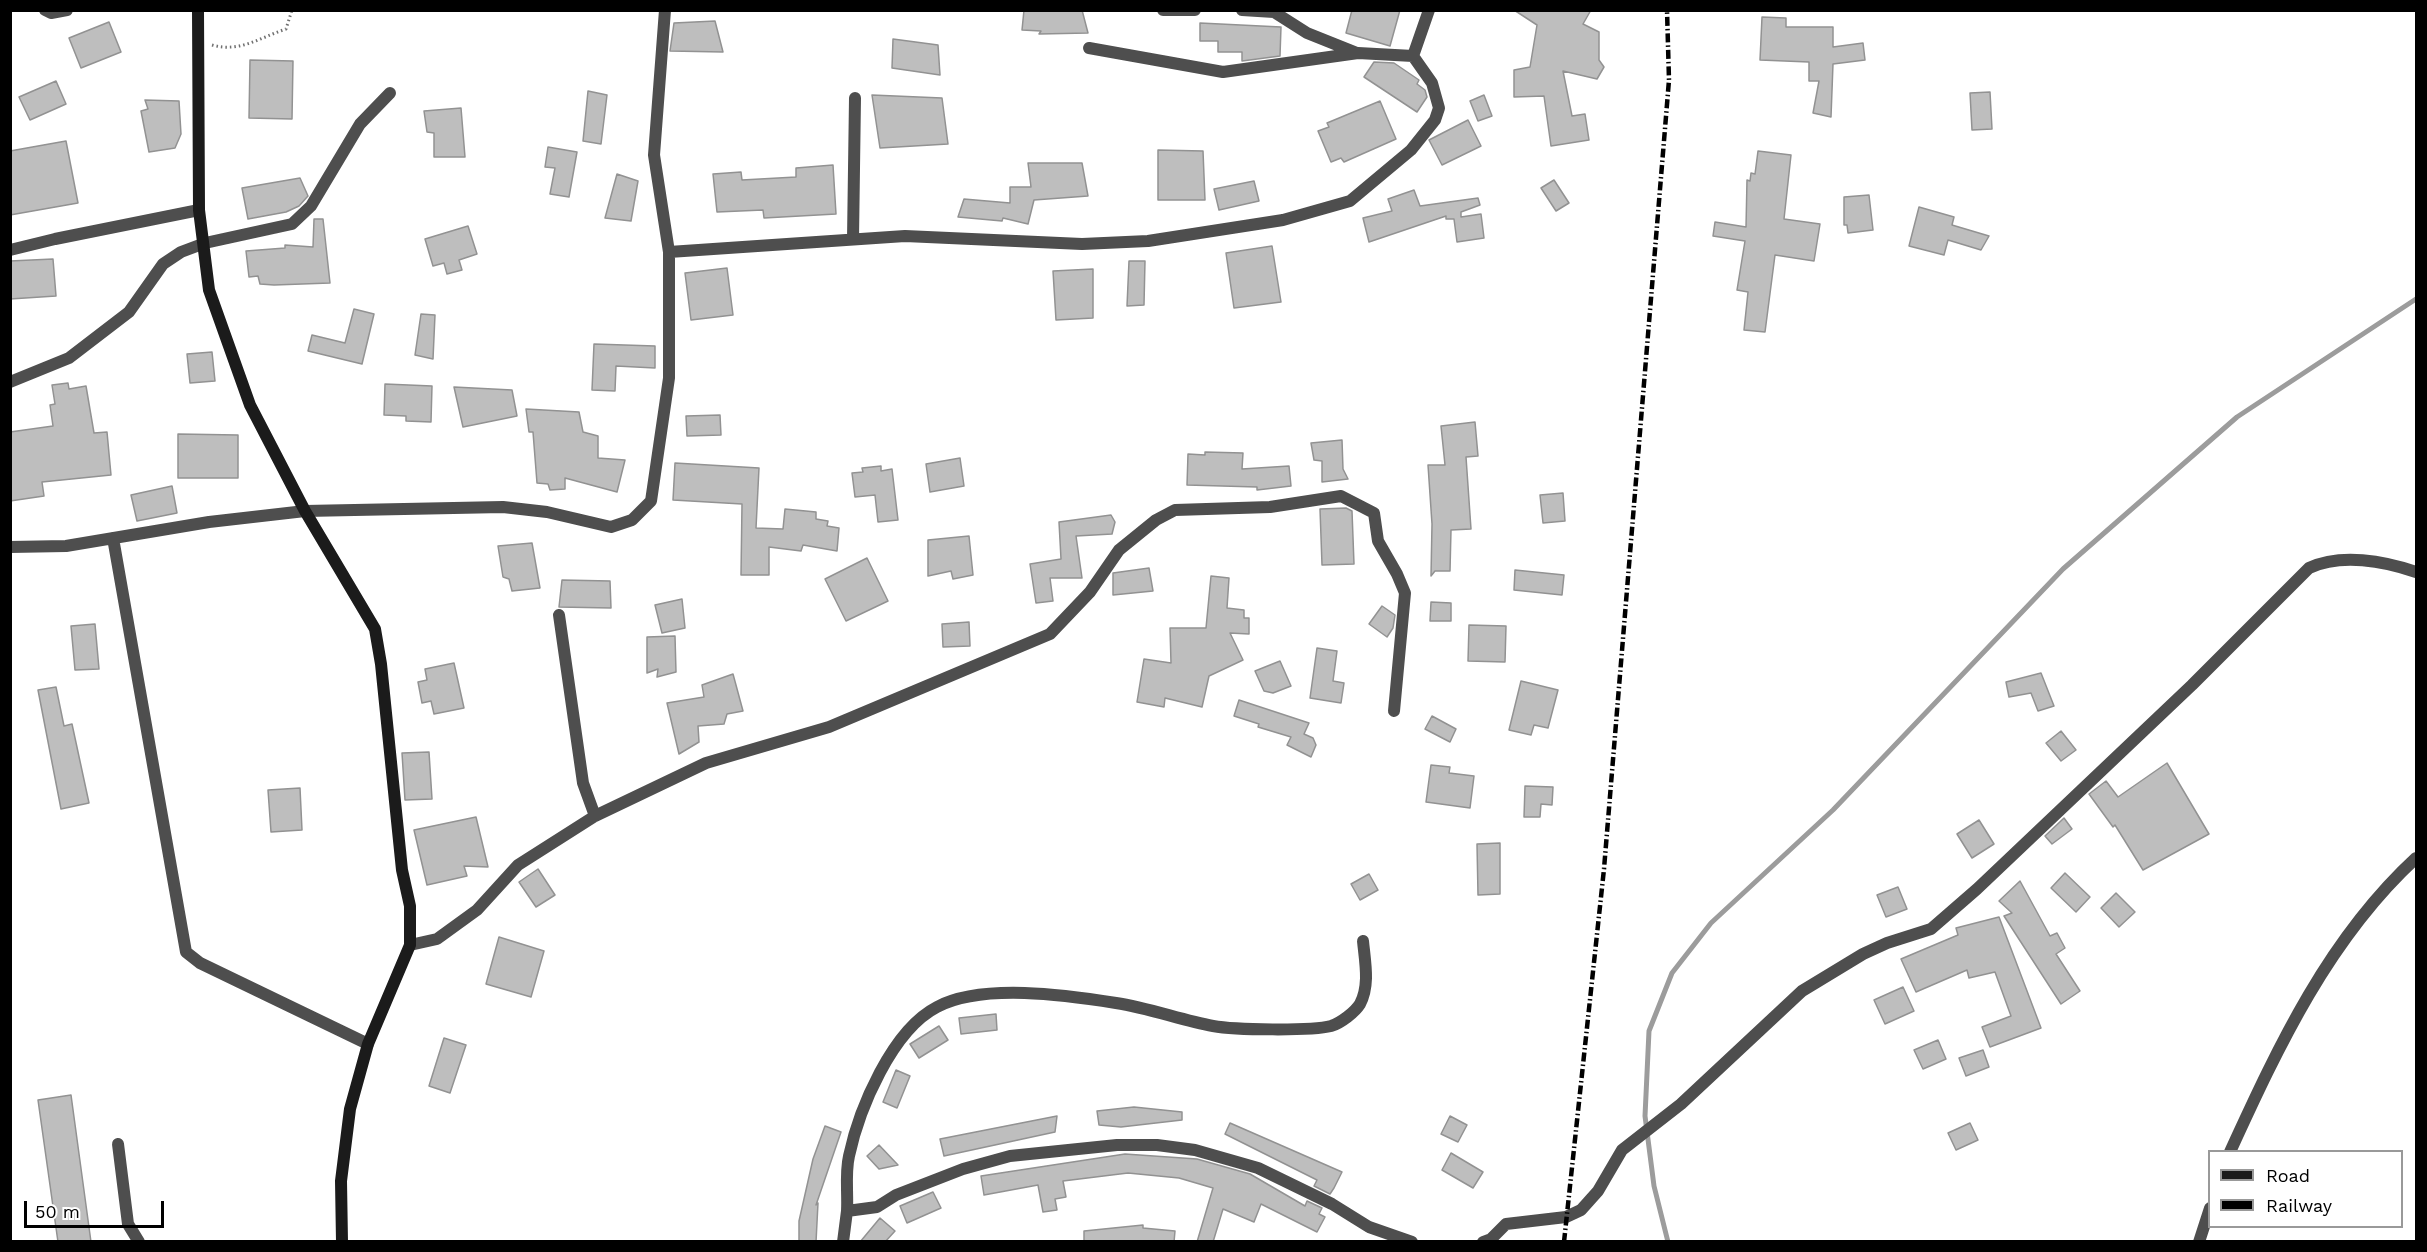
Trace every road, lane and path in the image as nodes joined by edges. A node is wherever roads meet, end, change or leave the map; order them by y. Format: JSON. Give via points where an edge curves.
{"nodes":[{"id":1,"x":45,"y":10,"type":"edge"},
{"id":2,"x":67,"y":10,"type":"edge"},
{"id":3,"x":198,"y":10,"type":"edge"},
{"id":4,"x":292,"y":10,"type":"edge"},
{"id":5,"x":665,"y":10,"type":"edge"},
{"id":6,"x":1163,"y":10,"type":"edge"},
{"id":7,"x":1195,"y":10,"type":"edge"},
{"id":8,"x":1242,"y":10,"type":"edge"},
{"id":9,"x":1429,"y":10,"type":"edge"},
{"id":10,"x":199,"y":41,"type":"junction"},
{"id":11,"x":1089,"y":48,"type":"dead end"},
{"id":12,"x":1358,"y":53,"type":"junction"},
{"id":13,"x":1413,"y":56,"type":"junction"},
{"id":14,"x":390,"y":93,"type":"dead end"},
{"id":15,"x":855,"y":98,"type":"dead end"},
{"id":16,"x":198,"y":210,"type":"junction"},
{"id":17,"x":853,"y":239,"type":"junction"},
{"id":18,"x":205,"y":243,"type":"junction"},
{"id":19,"x":10,"y":250,"type":"edge"},
{"id":20,"x":669,"y":252,"type":"junction"},
{"id":21,"x":10,"y":382,"type":"edge"},
{"id":22,"x":304,"y":511,"type":"junction"},
{"id":23,"x":113,"y":538,"type":"junction"},
{"id":24,"x":10,"y":547,"type":"edge"},
{"id":25,"x":2416,"y":573,"type":"edge"},
{"id":26,"x":558,"y":615,"type":"dead end"},
{"id":27,"x":1394,"y":711,"type":"dead end"},
{"id":28,"x":595,"y":816,"type":"junction"},
{"id":29,"x":2416,"y":858,"type":"edge"},
{"id":30,"x":1364,"y":941,"type":"dead end"},
{"id":31,"x":410,"y":945,"type":"junction"},
{"id":32,"x":368,"y":1044,"type":"junction"},
{"id":33,"x":118,"y":1144,"type":"dead end"},
{"id":34,"x":2231,"y":1150,"type":"edge"},
{"id":35,"x":847,"y":1211,"type":"junction"},
{"id":36,"x":2208,"y":1214,"type":"edge"},
{"id":37,"x":139,"y":1242,"type":"edge"},
{"id":38,"x":342,"y":1242,"type":"edge"},
{"id":39,"x":843,"y":1242,"type":"edge"},
{"id":40,"x":1412,"y":1242,"type":"edge"},
{"id":41,"x":1484,"y":1242,"type":"edge"},
{"id":42,"x":2199,"y":1242,"type":"edge"}],
"edges":[{"from":1,"to":2,"type":"street"},
{"from":3,"to":10,"type":"street"},
{"from":4,"to":10,"type":"path","via":[[286,29],[246,45],[221,47]]},
{"from":5,"to":20,"type":"street","via":[[654,155]]},
{"from":6,"to":7,"type":"street"},
{"from":8,"to":12,"type":"street","via":[[1274,12],[1307,33]]},
{"from":9,"to":13,"type":"street"},
{"from":10,"to":16,"type":"street"},
{"from":11,"to":12,"type":"street","via":[[1223,72]]},
{"from":12,"to":13,"type":"street"},
{"from":13,"to":17,"type":"street","via":[[1432,83],[1439,108],[1435,120],[1411,150],[1350,201],[1283,220],[1148,241],[1082,244],[904,236]]},
{"from":14,"to":18,"type":"street","via":[[360,124],[311,206],[292,224]]},
{"from":15,"to":17,"type":"street"},
{"from":16,"to":18,"type":"street"},
{"from":16,"to":19,"type":"street"},
{"from":17,"to":20,"type":"street"},
{"from":18,"to":21,"type":"street","via":[[163,264],[129,312],[69,358]]},
{"from":18,"to":22,"type":"street","via":[[209,290],[249,405]]},
{"from":20,"to":22,"type":"street","via":[[669,378],[651,501],[632,520],[611,527],[547,512],[503,507]]},
{"from":22,"to":23,"type":"street"},
{"from":22,"to":31,"type":"street","via":[[375,629],[402,870],[410,906]]},
{"from":23,"to":24,"type":"street","via":[[66,546]]},
{"from":23,"to":32,"type":"street","via":[[186,952],[200,963]]},
{"from":25,"to":41,"type":"street","via":[[2398,566],[2361,561],[2325,560],[2309,568],[2192,685],[1932,929],[1871,950],[1802,991],[1681,1104],[1622,1150],[1598,1191],[1581,1210],[1566,1217],[1506,1224]]},
{"from":26,"to":28,"type":"street","via":[[583,783]]},
{"from":27,"to":28,"type":"street","via":[[1405,593],[1378,541],[1374,513],[1341,496],[1270,507],[1175,510],[1119,550],[1090,592],[1050,634],[829,727],[706,763]]},
{"from":28,"to":31,"type":"street","via":[[518,866],[477,910],[437,939]]},
{"from":29,"to":34,"type":"street","via":[[2366,911],[2309,992],[2281,1041]]},
{"from":30,"to":35,"type":"street","via":[[1367,980],[1359,1004],[1333,1025],[1315,1028],[1215,1027],[1116,1003],[1028,994],[986,992],[937,1007],[906,1032],[864,1108],[849,1157]]},
{"from":31,"to":32,"type":"street"},
{"from":32,"to":38,"type":"street","via":[[350,1109],[341,1181]]},
{"from":33,"to":37,"type":"street","via":[[128,1224]]},
{"from":35,"to":39,"type":"street"},
{"from":35,"to":40,"type":"street","via":[[877,1208],[896,1195],[1010,1156],[1157,1145],[1195,1150],[1258,1168],[1369,1227]]},
{"from":36,"to":42,"type":"street"}]}
